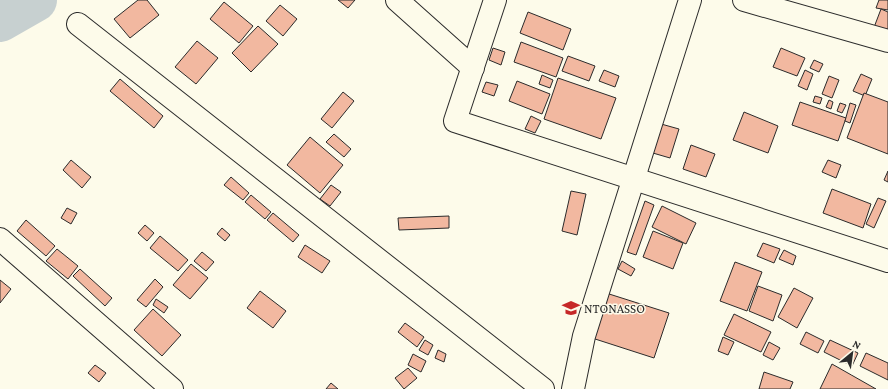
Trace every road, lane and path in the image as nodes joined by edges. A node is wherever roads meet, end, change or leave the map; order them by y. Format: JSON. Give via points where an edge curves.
{"nodes":[{"id":1,"x":397,"y":0,"type":"edge"},
{"id":2,"x":495,"y":0,"type":"edge"},
{"id":3,"x":690,"y":0,"type":"edge"},
{"id":4,"x":744,"y":0,"type":"edge"},
{"id":5,"x":78,"y":24,"type":"dead end"},
{"id":6,"x":888,"y":41,"type":"edge"},
{"id":7,"x":473,"y":68,"type":"junction"},
{"id":8,"x":634,"y":179,"type":"junction"},
{"id":9,"x":0,"y":239,"type":"edge"},
{"id":10,"x":888,"y":261,"type":"edge"},
{"id":11,"x":172,"y":389,"type":"edge"},
{"id":12,"x":544,"y":389,"type":"edge"},
{"id":13,"x":573,"y":389,"type":"edge"}],
"edges":[{"from":1,"to":7,"type":"street"},
{"from":2,"to":7,"type":"street"},
{"from":3,"to":8,"type":"street"},
{"from":4,"to":6,"type":"street"},
{"from":5,"to":12,"type":"street"},
{"from":7,"to":8,"type":"street","via":[[455,121]]},
{"from":8,"to":10,"type":"street"},
{"from":8,"to":13,"type":"street","via":[[584,336]]},
{"from":9,"to":11,"type":"street"}]}
